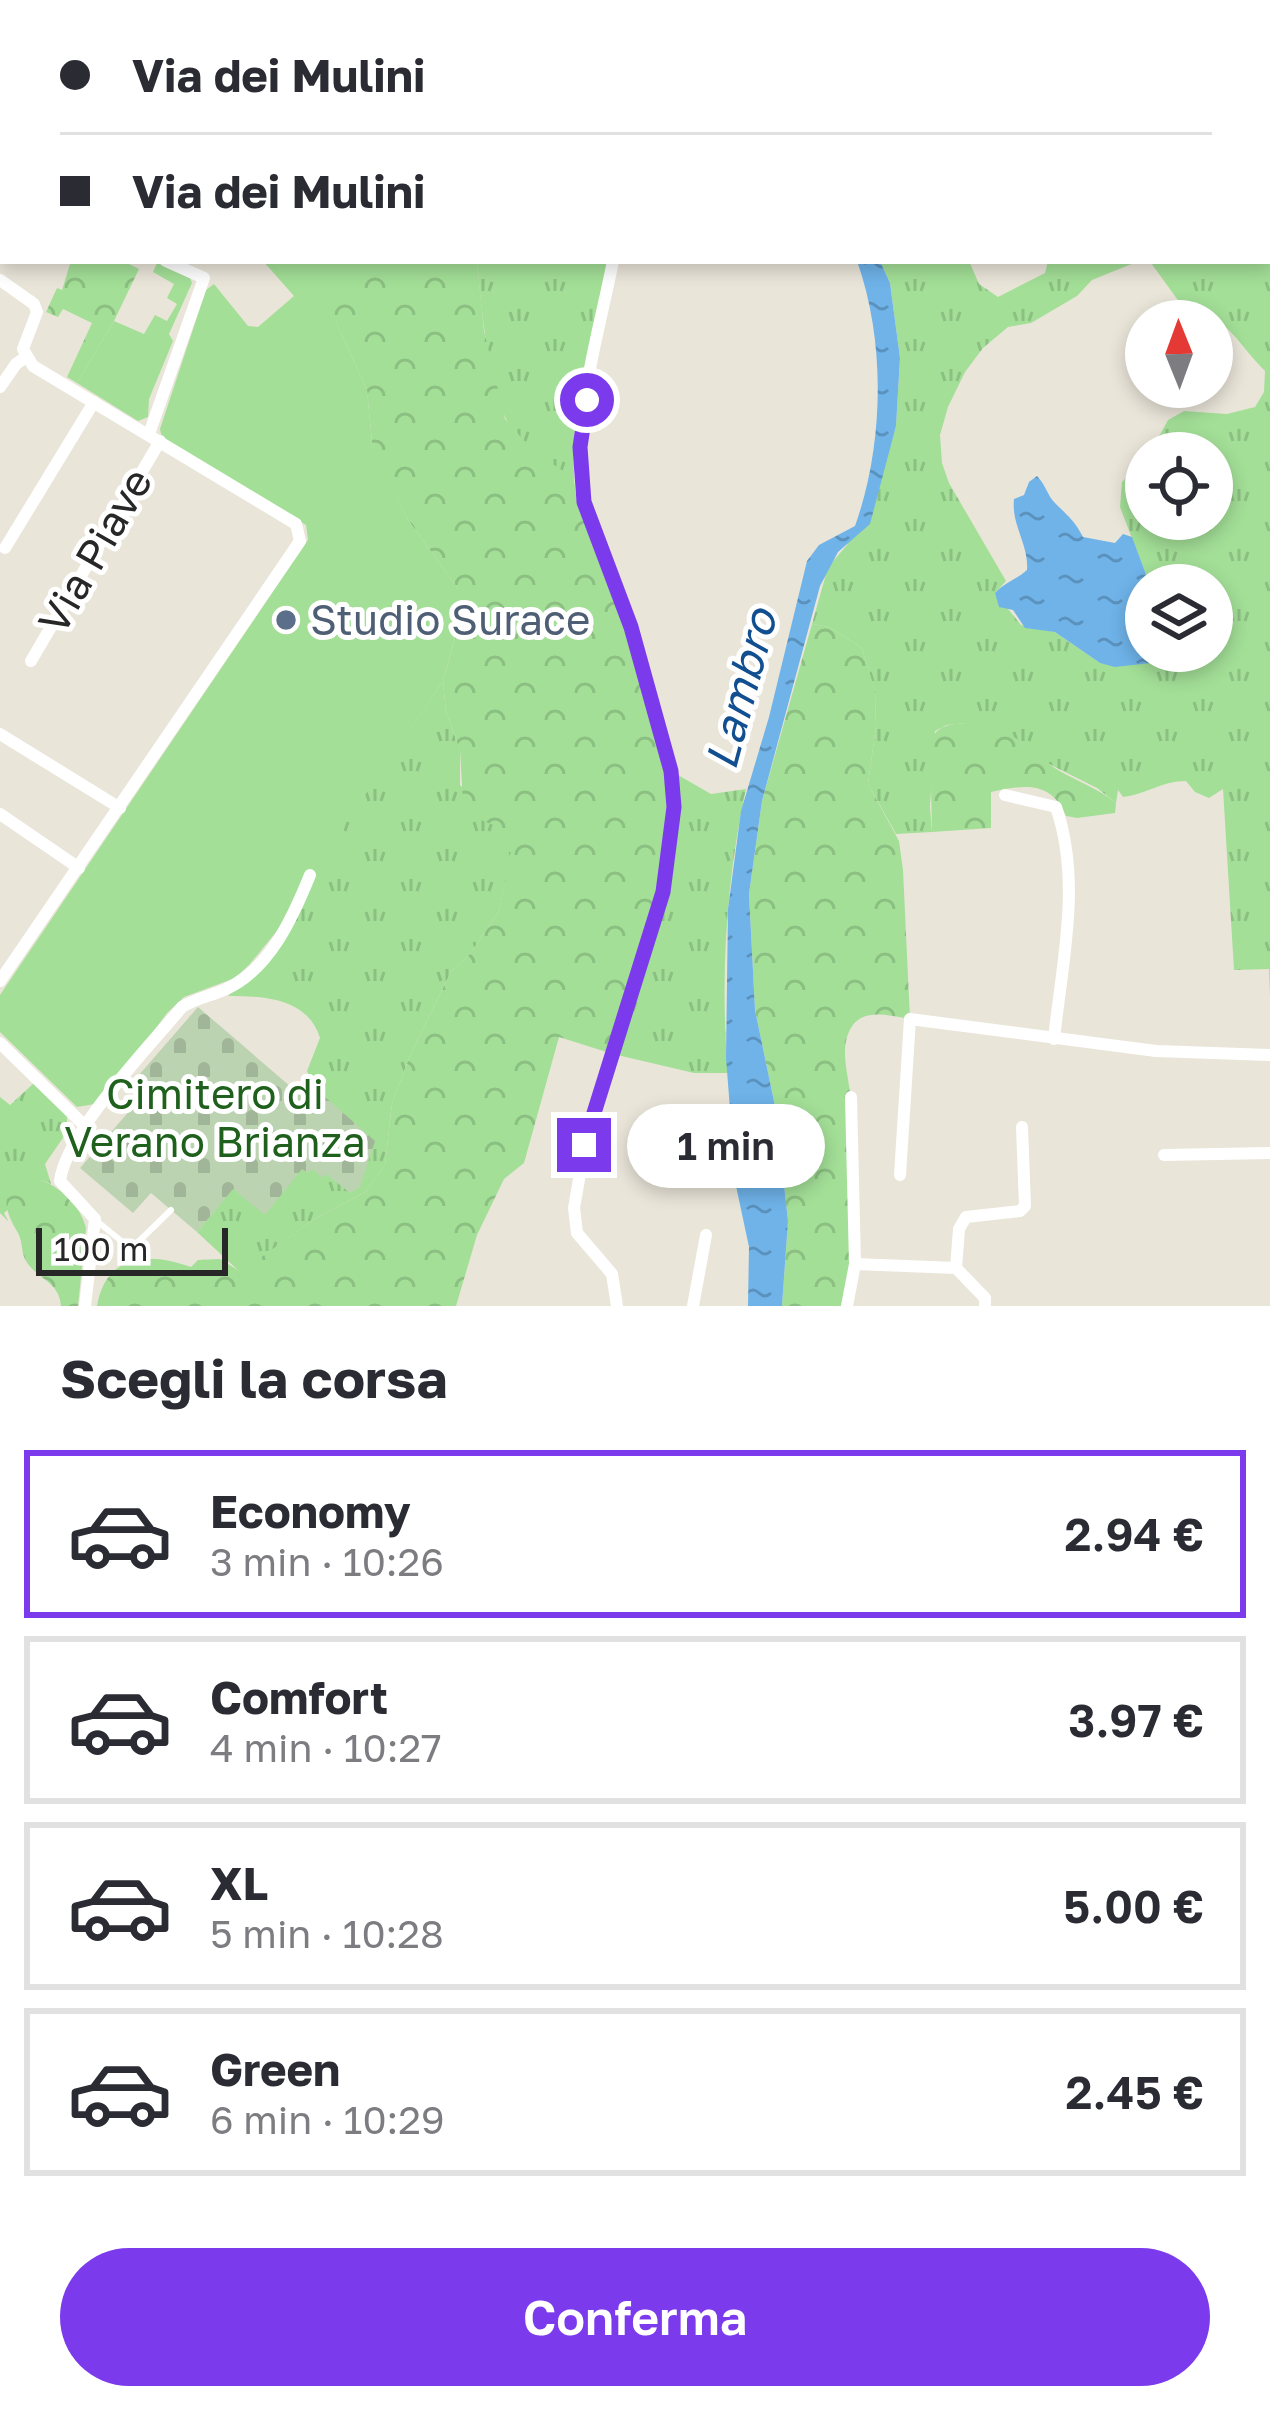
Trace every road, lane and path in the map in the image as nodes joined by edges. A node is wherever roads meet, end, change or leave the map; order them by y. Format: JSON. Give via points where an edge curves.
{"nodes":[{"id":1,"x":173,"y":264,"type":"edge"},
{"id":2,"x":612,"y":264,"type":"edge"},
{"id":3,"x":0,"y":280,"type":"edge"},
{"id":4,"x":26,"y":357,"type":"junction"},
{"id":5,"x":0,"y":387,"type":"edge"},
{"id":6,"x":94,"y":402,"type":"junction"},
{"id":7,"x":154,"y":437,"type":"junction"},
{"id":8,"x":5,"y":548,"type":"dead end"},
{"id":9,"x":31,"y":661,"type":"dead end"},
{"id":10,"x":0,"y":734,"type":"edge"},
{"id":11,"x":1005,"y":795,"type":"dead end"},
{"id":12,"x":120,"y":808,"type":"junction"},
{"id":13,"x":0,"y":814,"type":"edge"},
{"id":14,"x":80,"y":868,"type":"junction"},
{"id":15,"x":310,"y":875,"type":"dead end"},
{"id":16,"x":0,"y":981,"type":"edge"},
{"id":17,"x":1054,"y":1039,"type":"junction"},
{"id":18,"x":0,"y":1043,"type":"edge"},
{"id":19,"x":1270,"y":1055,"type":"edge"},
{"id":20,"x":851,"y":1097,"type":"dead end"},
{"id":21,"x":85,"y":1126,"type":"junction"},
{"id":22,"x":1022,"y":1127,"type":"dead end"},
{"id":23,"x":1270,"y":1153,"type":"edge"},
{"id":24,"x":1164,"y":1155,"type":"dead end"},
{"id":25,"x":900,"y":1175,"type":"dead end"},
{"id":26,"x":171,"y":1210,"type":"dead end"},
{"id":27,"x":95,"y":1220,"type":"junction"},
{"id":28,"x":706,"y":1235,"type":"dead end"},
{"id":29,"x":854,"y":1264,"type":"junction"},
{"id":30,"x":956,"y":1268,"type":"junction"},
{"id":31,"x":86,"y":1306,"type":"edge"},
{"id":32,"x":617,"y":1306,"type":"edge"},
{"id":33,"x":693,"y":1306,"type":"edge"},
{"id":34,"x":847,"y":1306,"type":"edge"},
{"id":35,"x":985,"y":1306,"type":"edge"}],
"edges":[{"from":1,"to":7,"type":"street","via":[[204,278]]},
{"from":2,"to":32,"type":"street","via":[[580,482],[631,627],[674,807],[663,892],[584,1145],[574,1208],[578,1233],[612,1274]]},
{"from":3,"to":4,"type":"street","via":[[37,312]]},
{"from":4,"to":5,"type":"street"},
{"from":4,"to":6,"type":"street","name":"Via Piave"},
{"from":6,"to":7,"type":"street","name":"Via Piave"},
{"from":6,"to":8,"type":"street","name":"Via Piave"},
{"from":7,"to":9,"type":"street","name":"Via Piave"},
{"from":7,"to":12,"type":"street","name":"Via Piave","via":[[301,532]]},
{"from":10,"to":12,"type":"street"},
{"from":11,"to":17,"type":"street","via":[[1056,807],[1066,835],[1071,897]]},
{"from":12,"to":14,"type":"street","name":"Via Piave"},
{"from":13,"to":14,"type":"street"},
{"from":14,"to":16,"type":"street","name":"Via Piave"},
{"from":15,"to":21,"type":"street","via":[[277,943],[231,987],[182,1007]]},
{"from":17,"to":19,"type":"street"},
{"from":17,"to":25,"type":"street","via":[[910,1019]]},
{"from":18,"to":21,"type":"street"},
{"from":20,"to":29,"type":"street"},
{"from":21,"to":27,"type":"street","via":[[60,1180]]},
{"from":22,"to":30,"type":"street","via":[[1025,1206],[966,1216]]},
{"from":23,"to":24,"type":"street"},
{"from":26,"to":27,"type":"lane","via":[[130,1250]]},
{"from":27,"to":31,"type":"street"},
{"from":28,"to":33,"type":"street"},
{"from":29,"to":30,"type":"street"},
{"from":29,"to":34,"type":"street"},
{"from":30,"to":35,"type":"street"}]}
